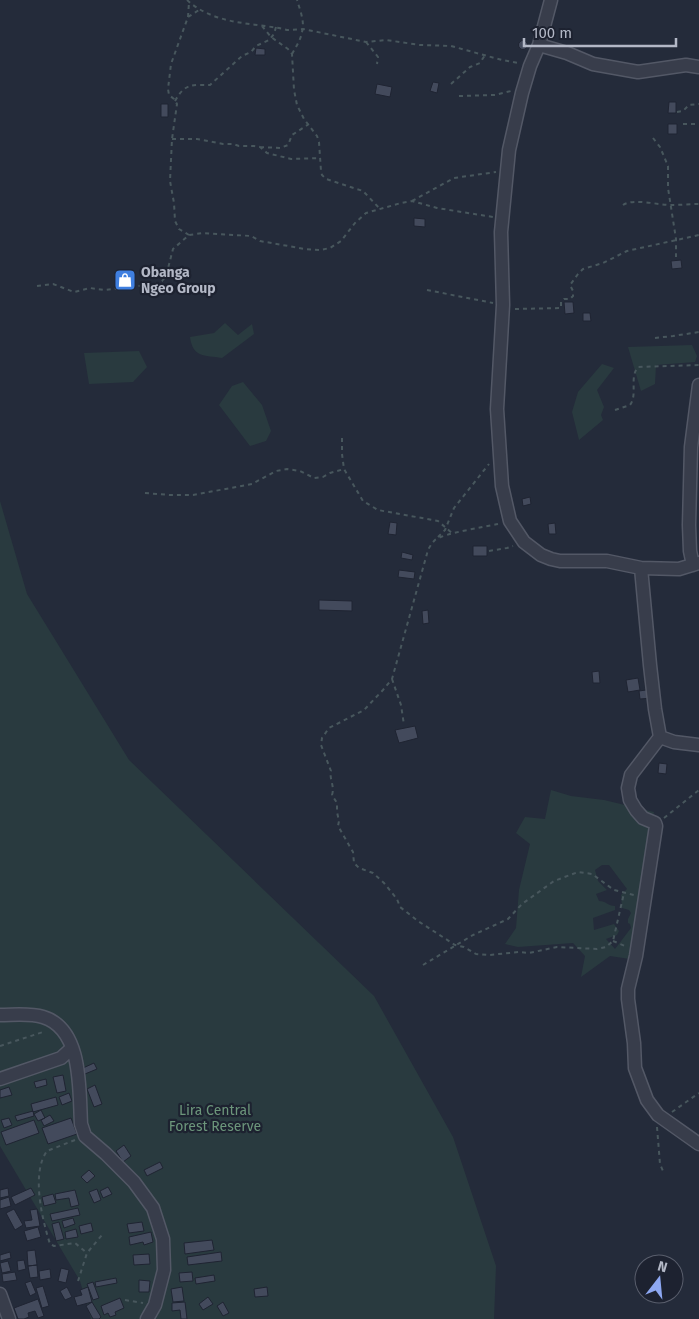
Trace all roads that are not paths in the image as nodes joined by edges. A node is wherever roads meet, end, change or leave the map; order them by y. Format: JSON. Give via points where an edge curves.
{"nodes":[{"id":1,"x":551,"y":0,"type":"edge"},
{"id":2,"x":539,"y":45,"type":"junction"},
{"id":3,"x":699,"y":67,"type":"edge"},
{"id":4,"x":699,"y":385,"type":"edge"},
{"id":5,"x":696,"y":564,"type":"edge"},
{"id":6,"x":641,"y":568,"type":"junction"},
{"id":7,"x":660,"y":737,"type":"junction"},
{"id":8,"x":699,"y":745,"type":"edge"},
{"id":9,"x":0,"y":1015,"type":"edge"},
{"id":10,"x":72,"y":1048,"type":"junction"},
{"id":11,"x":61,"y":1058,"type":"junction"},
{"id":12,"x":78,"y":1066,"type":"junction"},
{"id":13,"x":0,"y":1079,"type":"edge"},
{"id":14,"x":699,"y":1144,"type":"edge"},
{"id":15,"x":0,"y":1294,"type":"edge"},
{"id":16,"x":10,"y":1319,"type":"edge"},
{"id":17,"x":147,"y":1319,"type":"edge"}],
"edges":[{"from":1,"to":2,"type":"street"},
{"from":2,"to":3,"type":"street","via":[[593,64],[638,72],[686,65]]},
{"from":2,"to":6,"type":"street","via":[[522,93],[509,150],[502,218],[502,307],[496,409],[502,486],[510,521],[524,542],[541,555],[560,561],[607,561]]},
{"from":4,"to":5,"type":"street","via":[[691,447],[689,525],[690,551]]},
{"from":5,"to":6,"type":"street","via":[[679,569]]},
{"from":6,"to":7,"type":"street"},
{"from":7,"to":8,"type":"street"},
{"from":7,"to":14,"type":"street","via":[[632,775],[628,788],[636,810],[643,818],[656,824],[628,999],[635,1068],[647,1100],[658,1115]]},
{"from":9,"to":10,"type":"street","via":[[36,1015],[51,1020],[64,1032]]},
{"from":10,"to":11,"type":"street"},
{"from":10,"to":12,"type":"street"},
{"from":11,"to":12,"type":"street"},
{"from":11,"to":13,"type":"street"},
{"from":12,"to":17,"type":"street","via":[[81,1124],[85,1136],[134,1182],[153,1208],[163,1239],[164,1270],[155,1305]]},
{"from":15,"to":16,"type":"street"}]}
